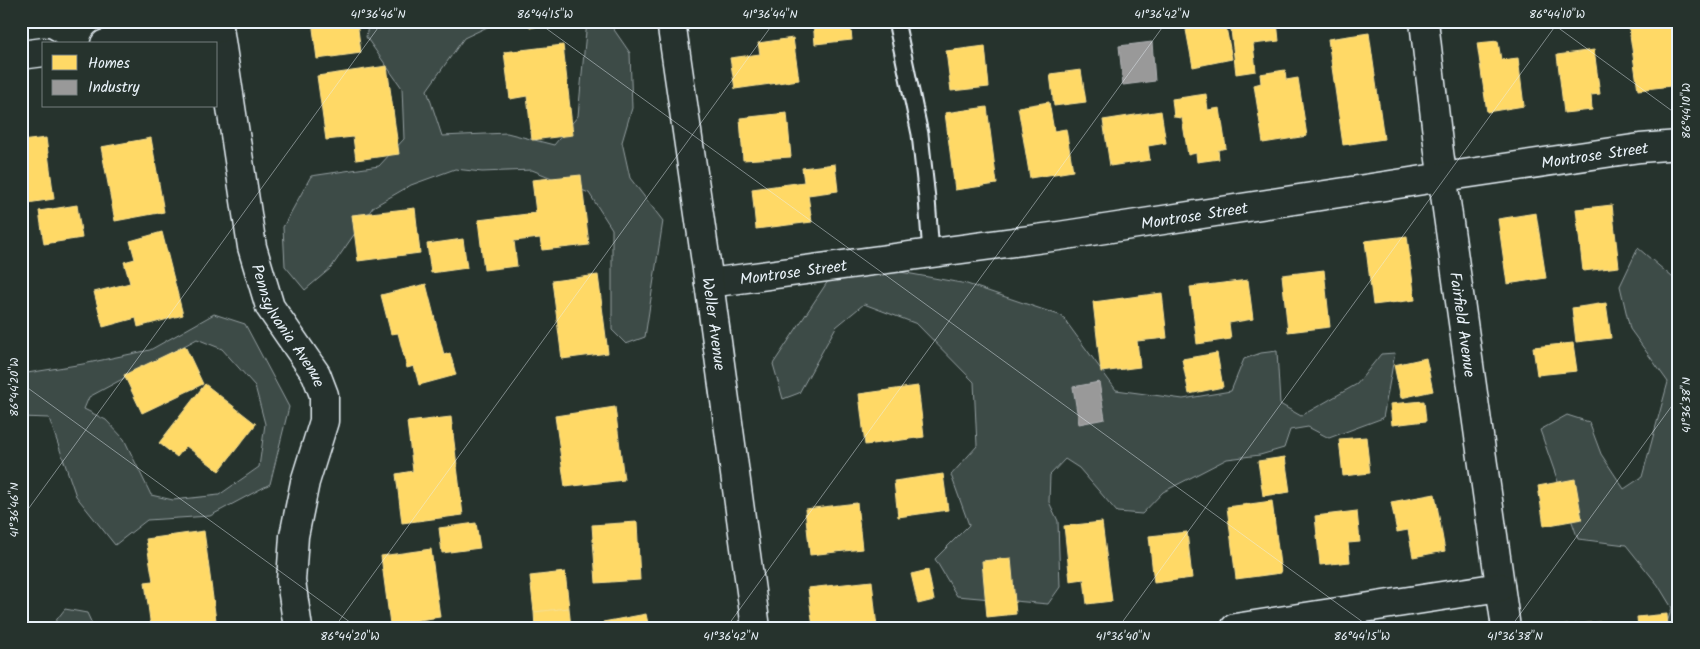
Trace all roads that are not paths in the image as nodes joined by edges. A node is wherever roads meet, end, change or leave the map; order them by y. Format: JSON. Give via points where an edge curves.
{"nodes":[{"id":1,"x":671,"y":21,"type":"edge"},
{"id":2,"x":896,"y":21,"type":"edge"},
{"id":3,"x":1424,"y":21,"type":"edge"},
{"id":4,"x":218,"y":25,"type":"edge"},
{"id":5,"x":117,"y":42,"type":"edge"},
{"id":6,"x":42,"y":52,"type":"edge"},
{"id":7,"x":21,"y":55,"type":"edge"},
{"id":8,"x":1679,"y":144,"type":"edge"},
{"id":9,"x":1443,"y":177,"type":"junction"},
{"id":10,"x":931,"y":254,"type":"junction"},
{"id":11,"x":710,"y":283,"type":"junction"},
{"id":12,"x":1500,"y":587,"type":"junction"},
{"id":13,"x":298,"y":628,"type":"edge"},
{"id":14,"x":756,"y":628,"type":"edge"},
{"id":15,"x":1235,"y":628,"type":"edge"},
{"id":16,"x":1506,"y":628,"type":"edge"}],
"edges":[{"from":1,"to":11,"type":"street","name":"Weller Avenue"},
{"from":2,"to":10,"type":"lane","via":[[920,134]]},
{"from":3,"to":9,"type":"street","name":"Fairfield Avenue"},
{"from":4,"to":5,"type":"street"},
{"from":4,"to":13,"type":"street","name":"Pennsylvania Avenue","via":[[252,247],[270,307],[316,374],[324,395],[324,421],[305,482],[294,536],[291,582]]},
{"from":6,"to":7,"type":"street"},
{"from":8,"to":9,"type":"street","name":"Montrose Street"},
{"from":9,"to":10,"type":"street","name":"Montrose Street"},
{"from":9,"to":12,"type":"street","name":"Fairfield Avenue"},
{"from":10,"to":11,"type":"street","name":"Montrose Street"},
{"from":11,"to":14,"type":"street","name":"Weller Avenue"},
{"from":12,"to":15,"type":"street"},
{"from":12,"to":16,"type":"street","name":"Fairfield Avenue"}]}
